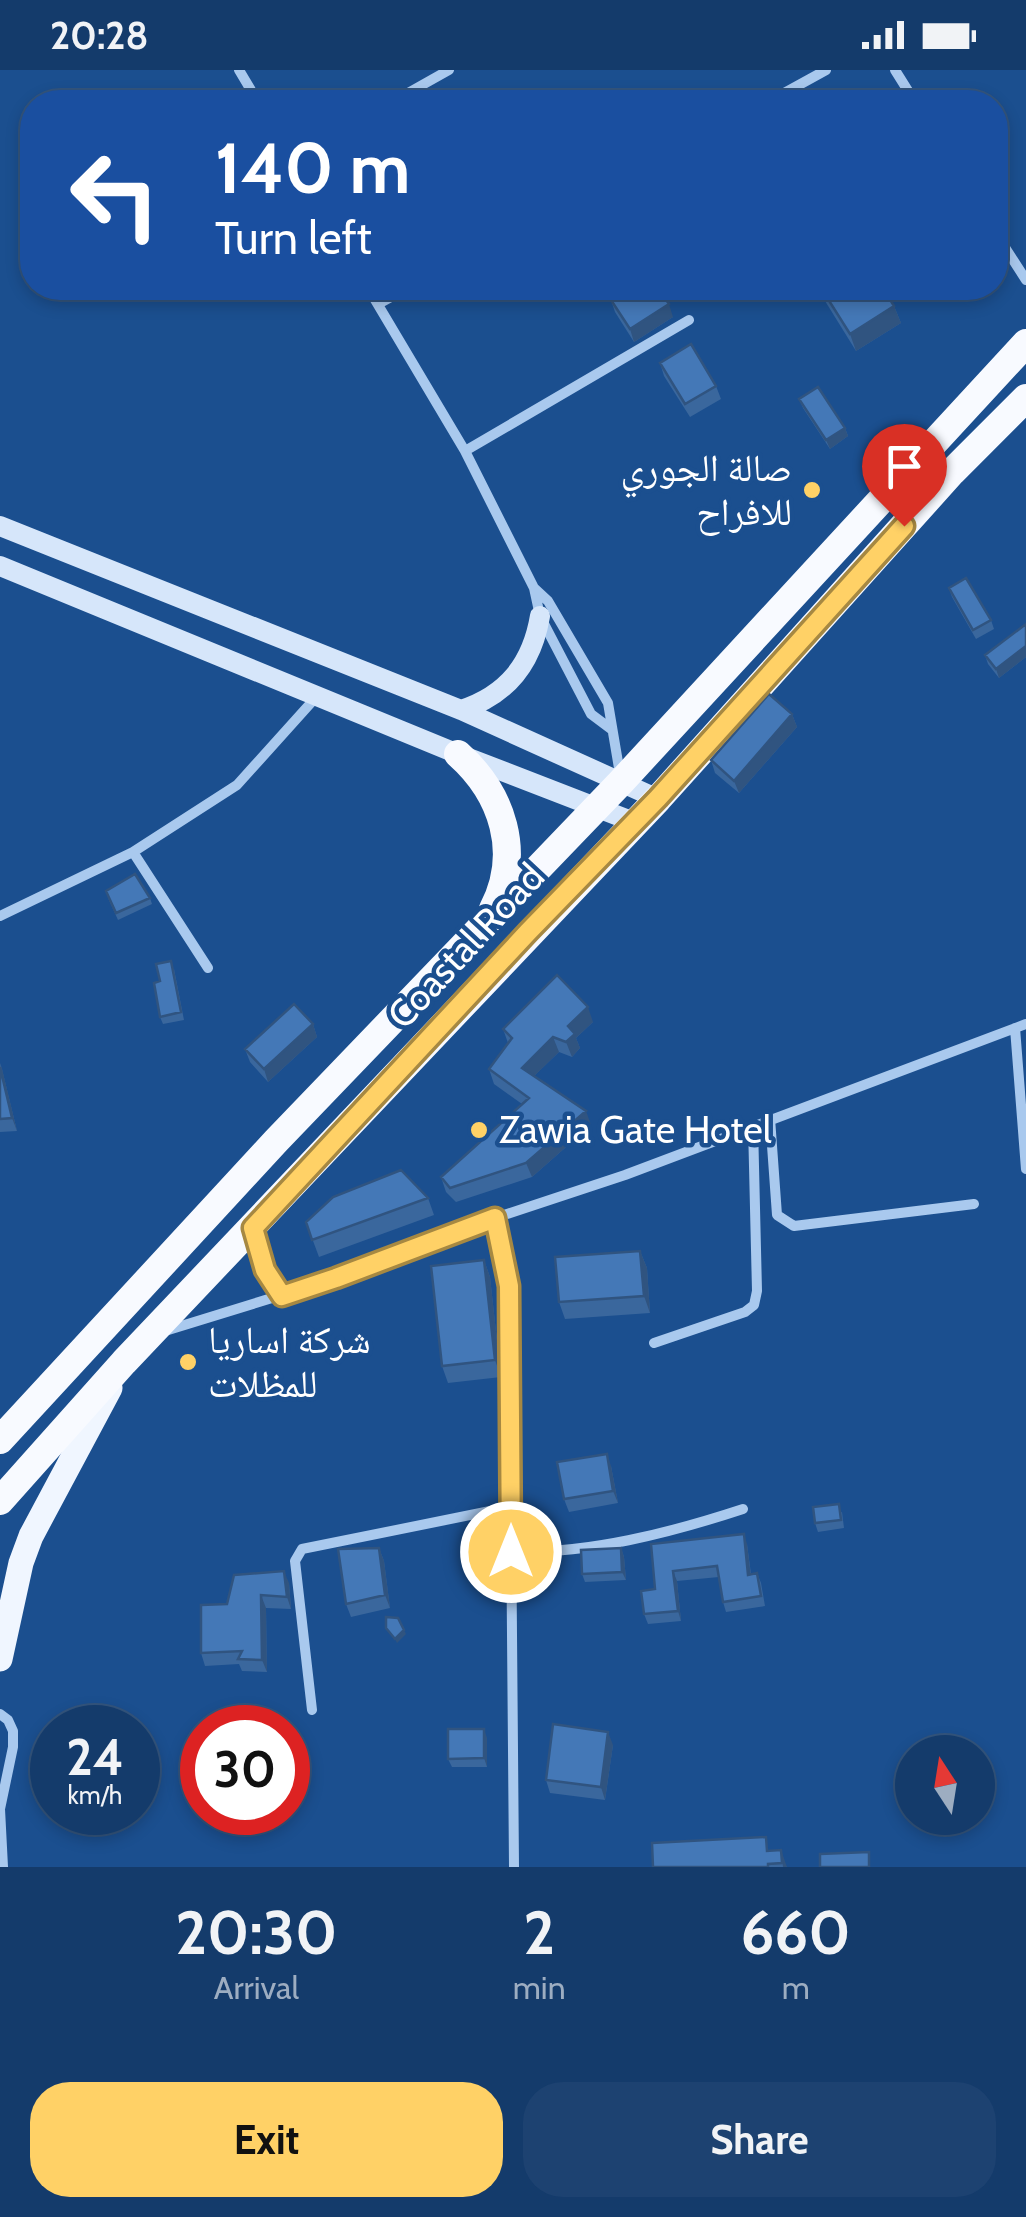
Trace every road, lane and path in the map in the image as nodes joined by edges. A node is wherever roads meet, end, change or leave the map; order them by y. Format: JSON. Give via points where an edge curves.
{"nodes":[{"id":1,"x":449,"y":70,"type":"edge"},
{"id":2,"x":826,"y":70,"type":"edge"},
{"id":3,"x":413,"y":90,"type":"edge"},
{"id":4,"x":790,"y":90,"type":"edge"},
{"id":5,"x":1008,"y":252,"type":"edge"},
{"id":6,"x":1026,"y":280,"type":"edge"},
{"id":7,"x":376,"y":300,"type":"edge"},
{"id":8,"x":385,"y":300,"type":"edge"},
{"id":9,"x":378,"y":304,"type":"junction"},
{"id":10,"x":689,"y":320,"type":"dead end"},
{"id":11,"x":1026,"y":343,"type":"edge"},
{"id":12,"x":1026,"y":398,"type":"edge"},
{"id":13,"x":465,"y":451,"type":"junction"},
{"id":14,"x":0,"y":526,"type":"edge"},
{"id":15,"x":0,"y":566,"type":"edge"},
{"id":16,"x":534,"y":588,"type":"junction"},
{"id":17,"x":540,"y":616,"type":"junction"},
{"id":18,"x":318,"y":695,"type":"junction"},
{"id":19,"x":460,"y":710,"type":"junction"},
{"id":20,"x":611,"y":729,"type":"junction"},
{"id":21,"x":458,"y":754,"type":"junction"},
{"id":22,"x":621,"y":782,"type":"junction"},
{"id":23,"x":658,"y":798,"type":"junction"},
{"id":24,"x":595,"y":807,"type":"junction"},
{"id":25,"x":634,"y":822,"type":"junction"},
{"id":26,"x":133,"y":852,"type":"junction"},
{"id":27,"x":0,"y":916,"type":"edge"},
{"id":28,"x":488,"y":918,"type":"junction"},
{"id":29,"x":208,"y":968,"type":"dead end"},
{"id":30,"x":1020,"y":1026,"type":"edge"},
{"id":31,"x":770,"y":1118,"type":"junction"},
{"id":32,"x":752,"y":1125,"type":"junction"},
{"id":33,"x":1026,"y":1169,"type":"edge"},
{"id":34,"x":974,"y":1204,"type":"dead end"},
{"id":35,"x":495,"y":1218,"type":"junction"},
{"id":36,"x":253,"y":1228,"type":"junction"},
{"id":37,"x":282,"y":1296,"type":"junction"},
{"id":38,"x":154,"y":1334,"type":"junction"},
{"id":39,"x":654,"y":1344,"type":"dead end"},
{"id":40,"x":124,"y":1362,"type":"junction"},
{"id":41,"x":0,"y":1440,"type":"edge"},
{"id":42,"x":0,"y":1501,"type":"edge"},
{"id":43,"x":510,"y":1508,"type":"junction"},
{"id":44,"x":743,"y":1508,"type":"dead end"},
{"id":45,"x":511,"y":1552,"type":"junction"},
{"id":46,"x":0,"y":1659,"type":"edge"},
{"id":47,"x":312,"y":1710,"type":"dead end"},
{"id":48,"x":0,"y":1714,"type":"edge"},
{"id":49,"x":3,"y":1867,"type":"edge"},
{"id":50,"x":514,"y":1867,"type":"edge"}],
"edges":[{"from":1,"to":3,"type":"street"},
{"from":2,"to":4,"type":"street"},
{"from":5,"to":6,"type":"street"},
{"from":7,"to":9,"type":"street"},
{"from":8,"to":9,"type":"street"},
{"from":9,"to":13,"type":"street"},
{"from":10,"to":13,"type":"street"},
{"from":11,"to":22,"type":"highway","name":"Coastal Road"},
{"from":12,"to":23,"type":"highway","name":"Coastal Road"},
{"from":13,"to":16,"type":"street"},
{"from":14,"to":19,"type":"main road"},
{"from":15,"to":18,"type":"main road"},
{"from":16,"to":17,"type":"street"},
{"from":16,"to":20,"type":"street","via":[[600,688]]},
{"from":17,"to":19,"type":"main road","via":[[522,669],[495,696]]},
{"from":17,"to":20,"type":"street","via":[[591,714]]},
{"from":18,"to":21,"type":"main road"},
{"from":18,"to":26,"type":"street","via":[[238,785]]},
{"from":19,"to":22,"type":"main road"},
{"from":20,"to":22,"type":"street"},
{"from":21,"to":24,"type":"main road"},
{"from":21,"to":28,"type":"highway","via":[[489,787],[506,830],[505,876]]},
{"from":22,"to":23,"type":"main road"},
{"from":22,"to":24,"type":"highway","name":"Coastal Road"},
{"from":23,"to":25,"type":"highway","name":"Coastal Road"},
{"from":24,"to":25,"type":"main road"},
{"from":24,"to":28,"type":"highway","name":"Coastal Road"},
{"from":25,"to":36,"type":"highway","name":"Coastal Road"},
{"from":26,"to":27,"type":"street"},
{"from":26,"to":29,"type":"street"},
{"from":28,"to":41,"type":"highway","name":"Coastal Road"},
{"from":30,"to":31,"type":"street"},
{"from":30,"to":33,"type":"street"},
{"from":31,"to":32,"type":"street"},
{"from":31,"to":34,"type":"street","via":[[776,1209],[786,1223]]},
{"from":32,"to":35,"type":"street"},
{"from":32,"to":39,"type":"street","via":[[754,1304]]},
{"from":35,"to":37,"type":"street"},
{"from":35,"to":43,"type":"street","via":[[509,1286]]},
{"from":36,"to":37,"type":"street","via":[[265,1270]]},
{"from":36,"to":38,"type":"highway","name":"Coastal Road"},
{"from":37,"to":38,"type":"street"},
{"from":38,"to":40,"type":"highway","name":"Coastal Road"},
{"from":40,"to":42,"type":"highway","name":"Coastal Road"},
{"from":40,"to":46,"type":"main road","via":[[31,1536]]},
{"from":43,"to":45,"type":"street"},
{"from":43,"to":47,"type":"street","via":[[302,1549],[295,1561]]},
{"from":44,"to":45,"type":"street","via":[[608,1543]]},
{"from":45,"to":50,"type":"street"},
{"from":48,"to":49,"type":"street","via":[[8,1720],[13,1747],[0,1810]]}]}
